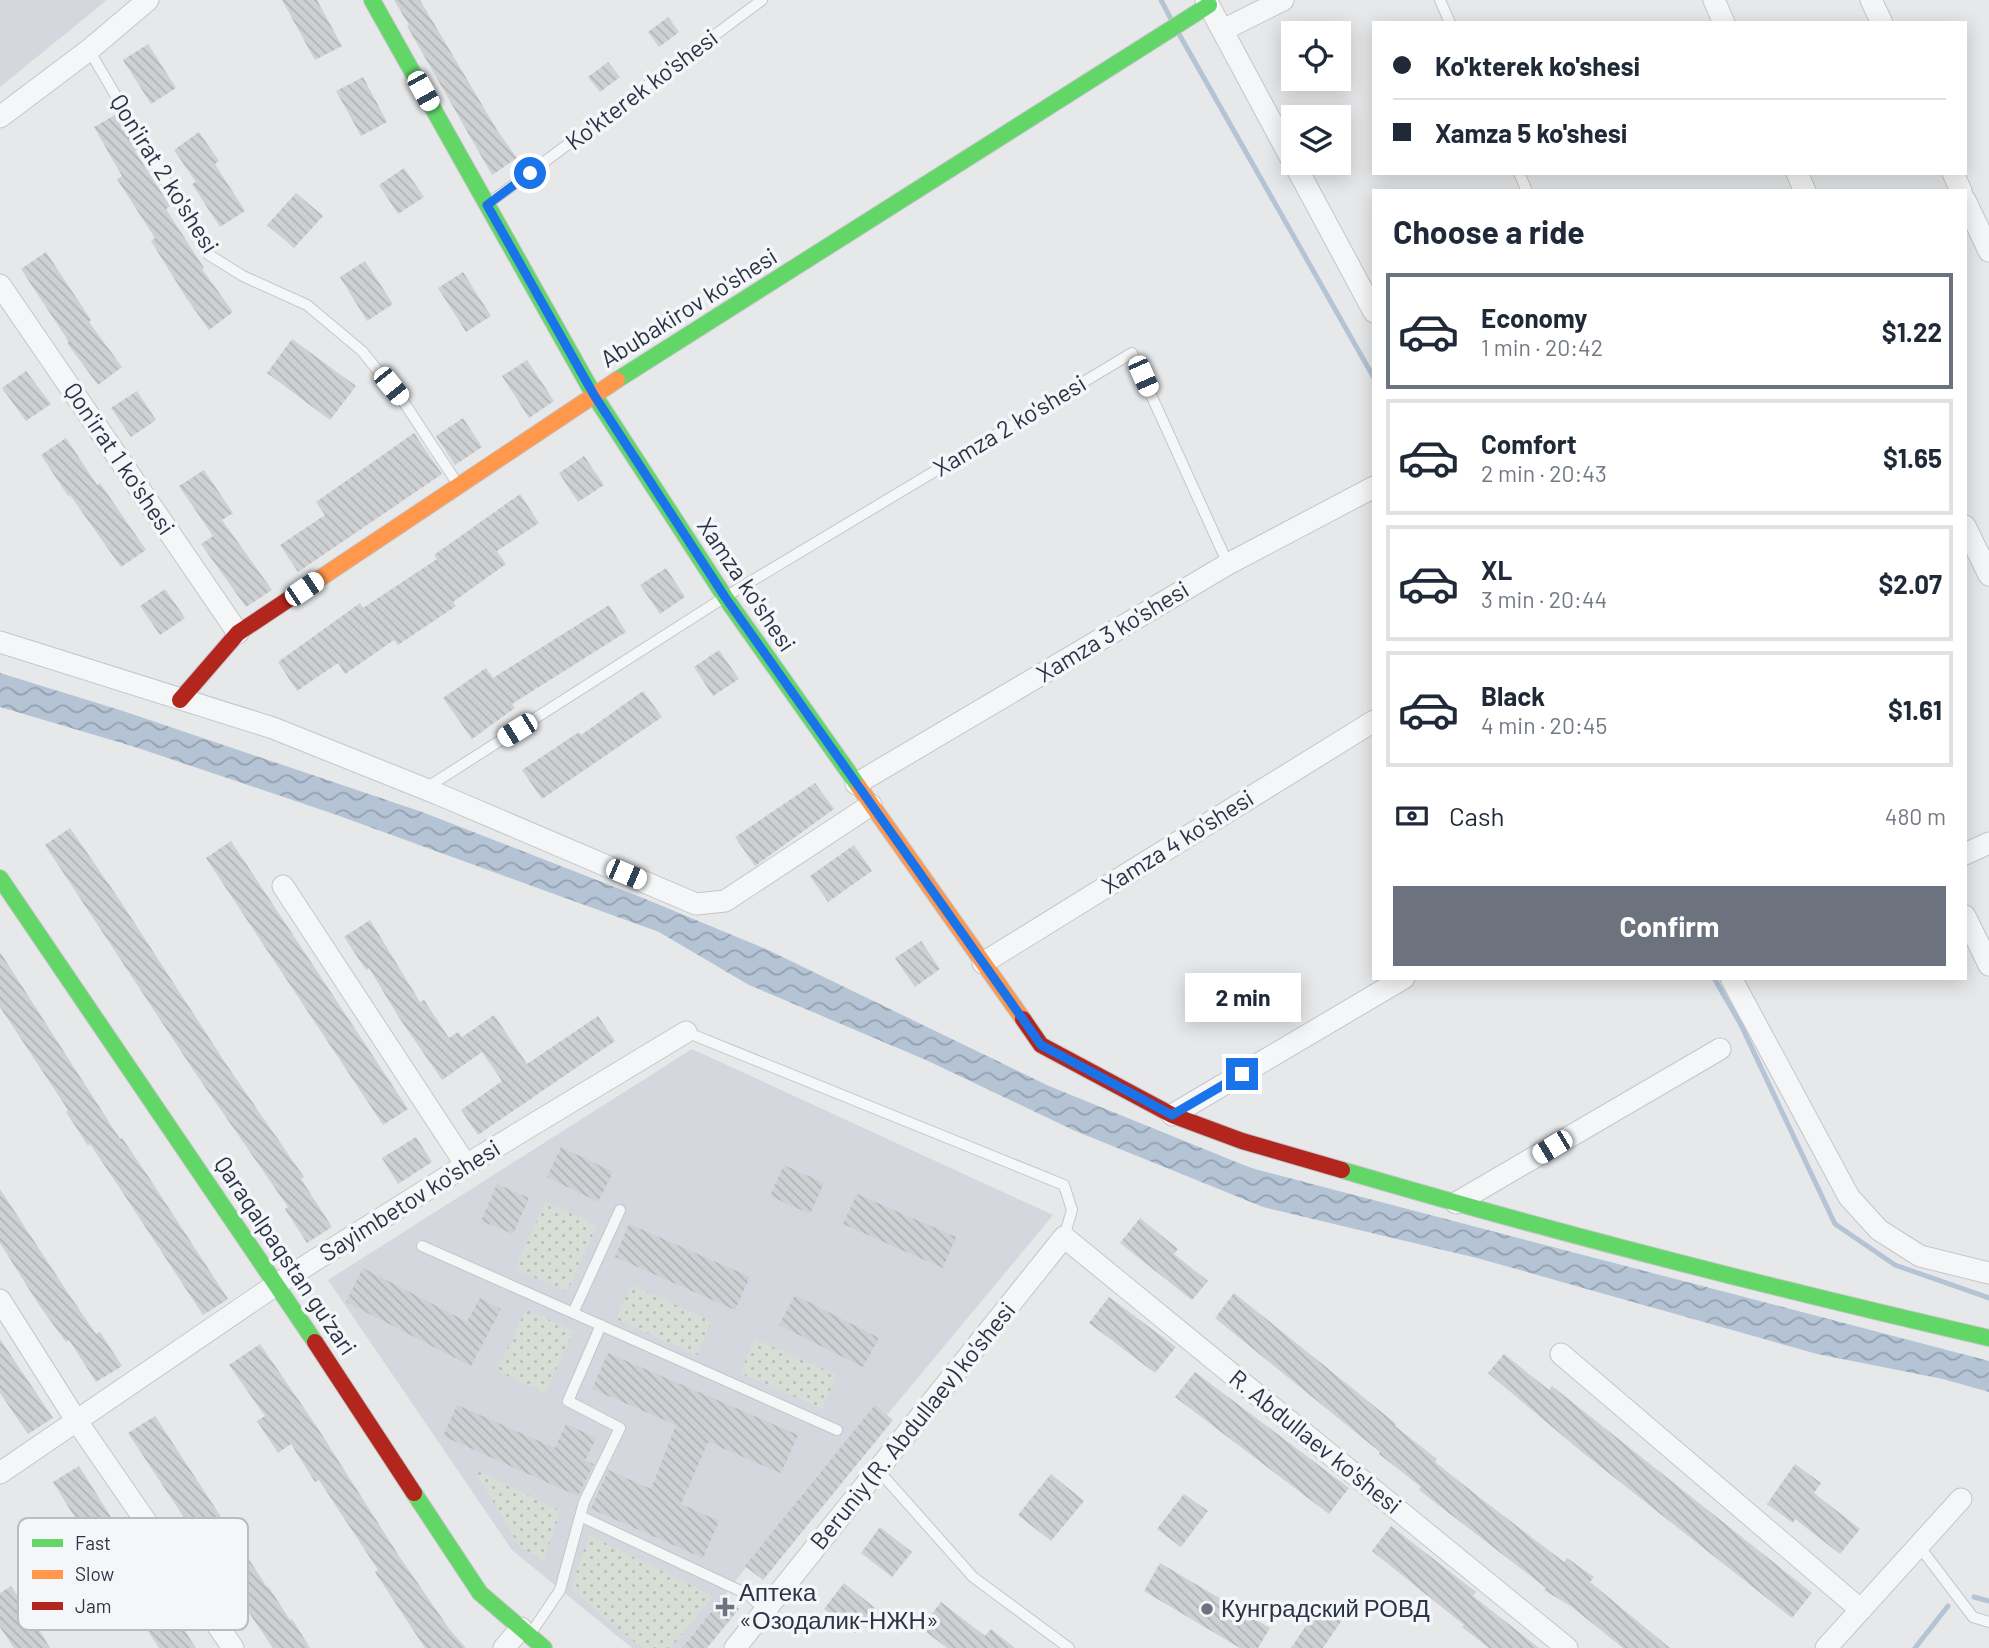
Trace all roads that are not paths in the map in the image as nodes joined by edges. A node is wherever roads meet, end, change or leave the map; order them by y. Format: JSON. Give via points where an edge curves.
{"nodes":[{"id":1,"x":148,"y":0,"type":"edge"},
{"id":2,"x":372,"y":0,"type":"edge"},
{"id":3,"x":762,"y":0,"type":"edge"},
{"id":4,"x":1283,"y":0,"type":"edge"},
{"id":5,"x":1440,"y":0,"type":"edge"},
{"id":6,"x":1714,"y":0,"type":"edge"},
{"id":7,"x":1871,"y":0,"type":"edge"},
{"id":8,"x":1208,"y":3,"type":"edge"},
{"id":9,"x":1449,"y":21,"type":"edge"},
{"id":10,"x":1723,"y":21,"type":"edge"},
{"id":11,"x":1881,"y":21,"type":"edge"},
{"id":12,"x":1223,"y":30,"type":"junction"},
{"id":13,"x":89,"y":50,"type":"junction"},
{"id":14,"x":0,"y":117,"type":"edge"},
{"id":15,"x":1281,"y":138,"type":"edge"},
{"id":16,"x":1301,"y":175,"type":"edge"},
{"id":17,"x":487,"y":205,"type":"junction"},
{"id":18,"x":1967,"y":205,"type":"edge"},
{"id":19,"x":1989,"y":251,"type":"edge"},
{"id":20,"x":0,"y":285,"type":"edge"},
{"id":21,"x":1372,"y":308,"type":"edge"},
{"id":22,"x":594,"y":395,"type":"junction"},
{"id":23,"x":459,"y":485,"type":"junction"},
{"id":24,"x":1372,"y":488,"type":"edge"},
{"id":25,"x":1967,"y":530,"type":"edge"},
{"id":26,"x":1228,"y":564,"type":"junction"},
{"id":27,"x":1989,"y":575,"type":"edge"},
{"id":28,"x":725,"y":597,"type":"junction"},
{"id":29,"x":238,"y":633,"type":"junction"},
{"id":30,"x":0,"y":642,"type":"edge"},
{"id":31,"x":180,"y":700,"type":"junction"},
{"id":32,"x":1372,"y":722,"type":"edge"},
{"id":33,"x":856,"y":784,"type":"junction"},
{"id":34,"x":425,"y":789,"type":"junction"},
{"id":35,"x":872,"y":805,"type":"junction"},
{"id":36,"x":1989,"y":843,"type":"edge"},
{"id":37,"x":1967,"y":853,"type":"edge"},
{"id":38,"x":0,"y":878,"type":"edge"},
{"id":39,"x":283,"y":886,"type":"dead end"},
{"id":40,"x":1967,"y":920,"type":"edge"},
{"id":41,"x":983,"y":963,"type":"junction"},
{"id":42,"x":1989,"y":965,"type":"edge"},
{"id":43,"x":1402,"y":980,"type":"edge"},
{"id":44,"x":1732,"y":980,"type":"edge"},
{"id":45,"x":686,"y":1032,"type":"joint"},
{"id":46,"x":1720,"y":1049,"type":"dead end"},
{"id":47,"x":1172,"y":1115,"type":"junction"},
{"id":48,"x":466,"y":1165,"type":"junction"},
{"id":49,"x":1456,"y":1203,"type":"junction"},
{"id":50,"x":620,"y":1210,"type":"dead end"},
{"id":51,"x":1064,"y":1237,"type":"junction"},
{"id":52,"x":422,"y":1246,"type":"dead end"},
{"id":53,"x":1989,"y":1273,"type":"edge"},
{"id":54,"x":277,"y":1284,"type":"junction"},
{"id":55,"x":0,"y":1300,"type":"edge"},
{"id":56,"x":573,"y":1313,"type":"junction"},
{"id":57,"x":601,"y":1325,"type":"junction"},
{"id":58,"x":1989,"y":1338,"type":"edge"},
{"id":59,"x":1561,"y":1354,"type":"dead end"},
{"id":60,"x":76,"y":1420,"type":"junction"},
{"id":61,"x":837,"y":1430,"type":"dead end"},
{"id":62,"x":878,"y":1470,"type":"junction"},
{"id":63,"x":0,"y":1473,"type":"edge"},
{"id":64,"x":1961,"y":1499,"type":"dead end"},
{"id":65,"x":580,"y":1516,"type":"junction"},
{"id":66,"x":143,"y":1518,"type":"edge"},
{"id":67,"x":1919,"y":1546,"type":"junction"},
{"id":68,"x":765,"y":1610,"type":"junction"},
{"id":69,"x":1861,"y":1610,"type":"junction"},
{"id":70,"x":1989,"y":1622,"type":"edge"},
{"id":71,"x":221,"y":1630,"type":"edge"},
{"id":72,"x":525,"y":1631,"type":"junction"},
{"id":73,"x":233,"y":1648,"type":"edge"},
{"id":74,"x":504,"y":1648,"type":"edge"},
{"id":75,"x":544,"y":1648,"type":"edge"},
{"id":76,"x":735,"y":1648,"type":"edge"},
{"id":77,"x":1069,"y":1648,"type":"edge"},
{"id":78,"x":1567,"y":1648,"type":"edge"},
{"id":79,"x":1826,"y":1648,"type":"edge"}],
"edges":[{"from":1,"to":13,"type":"street"},
{"from":2,"to":17,"type":"street","name":"Xamza ko'shesi"},
{"from":3,"to":17,"type":"lane","name":"Ko'kterek ko'shesi"},
{"from":4,"to":12,"type":"street"},
{"from":5,"to":9,"type":"lane"},
{"from":6,"to":10,"type":"street"},
{"from":7,"to":11,"type":"street"},
{"from":8,"to":12,"type":"street"},
{"from":8,"to":22,"type":"street","name":"Abubakirov ko'shesi"},
{"from":12,"to":15,"type":"street"},
{"from":13,"to":14,"type":"street"},
{"from":13,"to":23,"type":"lane","name":"Qon'irat 2 ko'shesi","via":[[209,255],[307,305],[362,351],[405,404]]},
{"from":16,"to":21,"type":"street"},
{"from":17,"to":22,"type":"street","name":"Xamza ko'shesi"},
{"from":18,"to":19,"type":"street"},
{"from":20,"to":29,"type":"street","name":"Qon'irat 1 ko'shesi"},
{"from":22,"to":23,"type":"street","name":"Abubakirov ko'shesi"},
{"from":22,"to":28,"type":"street","name":"Xamza ko'shesi"},
{"from":23,"to":29,"type":"street","name":"Abubakirov ko'shesi"},
{"from":24,"to":26,"type":"street","name":"Xamza 3 ko'shesi"},
{"from":25,"to":27,"type":"street"},
{"from":26,"to":28,"type":"lane","name":"Xamza 2 ko'shesi","via":[[1132,353]]},
{"from":26,"to":33,"type":"street","name":"Xamza 3 ko'shesi"},
{"from":28,"to":33,"type":"street","name":"Xamza ko'shesi"},
{"from":28,"to":34,"type":"lane"},
{"from":29,"to":31,"type":"street","name":"Abubakirov ko'shesi"},
{"from":30,"to":31,"type":"street"},
{"from":31,"to":34,"type":"street","via":[[273,728]]},
{"from":32,"to":41,"type":"street","name":"Xamza 4 ko'shesi"},
{"from":33,"to":35,"type":"street","name":"Xamza ko'shesi"},
{"from":34,"to":35,"type":"street","via":[[696,904],[725,901]]},
{"from":35,"to":41,"type":"street","name":"Xamza ko'shesi"},
{"from":36,"to":37,"type":"street"},
{"from":38,"to":54,"type":"street","name":"Qaraqalpaqstan gu'zari"},
{"from":39,"to":48,"type":"street"},
{"from":40,"to":42,"type":"street"},
{"from":41,"to":47,"type":"street","name":"Xamza ko'shesi","via":[[1041,1045]]},
{"from":43,"to":47,"type":"street"},
{"from":44,"to":53,"type":"street","via":[[1849,1196],[1879,1230],[1920,1256]]},
{"from":45,"to":48,"type":"street","name":"Sayimbetov ko'shesi"},
{"from":45,"to":51,"type":"lane","via":[[1064,1185],[1072,1210]]},
{"from":46,"to":49,"type":"street"},
{"from":47,"to":49,"type":"street","name":"Xamza ko'shesi","via":[[1242,1141]]},
{"from":48,"to":54,"type":"street","name":"Sayimbetov ko'shesi"},
{"from":49,"to":58,"type":"street","name":"Xamza ko'shesi"},
{"from":50,"to":56,"type":"lane"},
{"from":51,"to":62,"type":"street","name":"Beruniy (R. Abdullaev) ko'shesi"},
{"from":51,"to":78,"type":"street","name":"R. Abdullaev ko'shesi"},
{"from":52,"to":56,"type":"lane"},
{"from":54,"to":60,"type":"street","name":"Sayimbetov ko'shesi"},
{"from":54,"to":72,"type":"street","name":"Qaraqalpaqstan gu'zari","via":[[480,1593]]},
{"from":55,"to":60,"type":"street"},
{"from":56,"to":57,"type":"lane"},
{"from":57,"to":61,"type":"lane"},
{"from":57,"to":65,"type":"lane","via":[[568,1401],[620,1428]]},
{"from":59,"to":69,"type":"street"},
{"from":60,"to":63,"type":"street","name":"Sayimbetov ko'shesi"},
{"from":60,"to":66,"type":"street"},
{"from":62,"to":68,"type":"street","name":"Beruniy (R. Abdullaev) ko'shesi"},
{"from":62,"to":77,"type":"lane","via":[[972,1577]]},
{"from":64,"to":67,"type":"street"},
{"from":65,"to":68,"type":"lane","via":[[747,1594]]},
{"from":65,"to":72,"type":"lane","via":[[560,1590]]},
{"from":67,"to":69,"type":"street"},
{"from":67,"to":70,"type":"lane","via":[[1973,1617]]},
{"from":68,"to":76,"type":"street","name":"Beruniy (R. Abdullaev) ko'shesi"},
{"from":69,"to":79,"type":"street"},
{"from":71,"to":73,"type":"street"},
{"from":72,"to":74,"type":"street"},
{"from":72,"to":75,"type":"street","name":"Qaraqalpaqstan gu'zari"}]}
